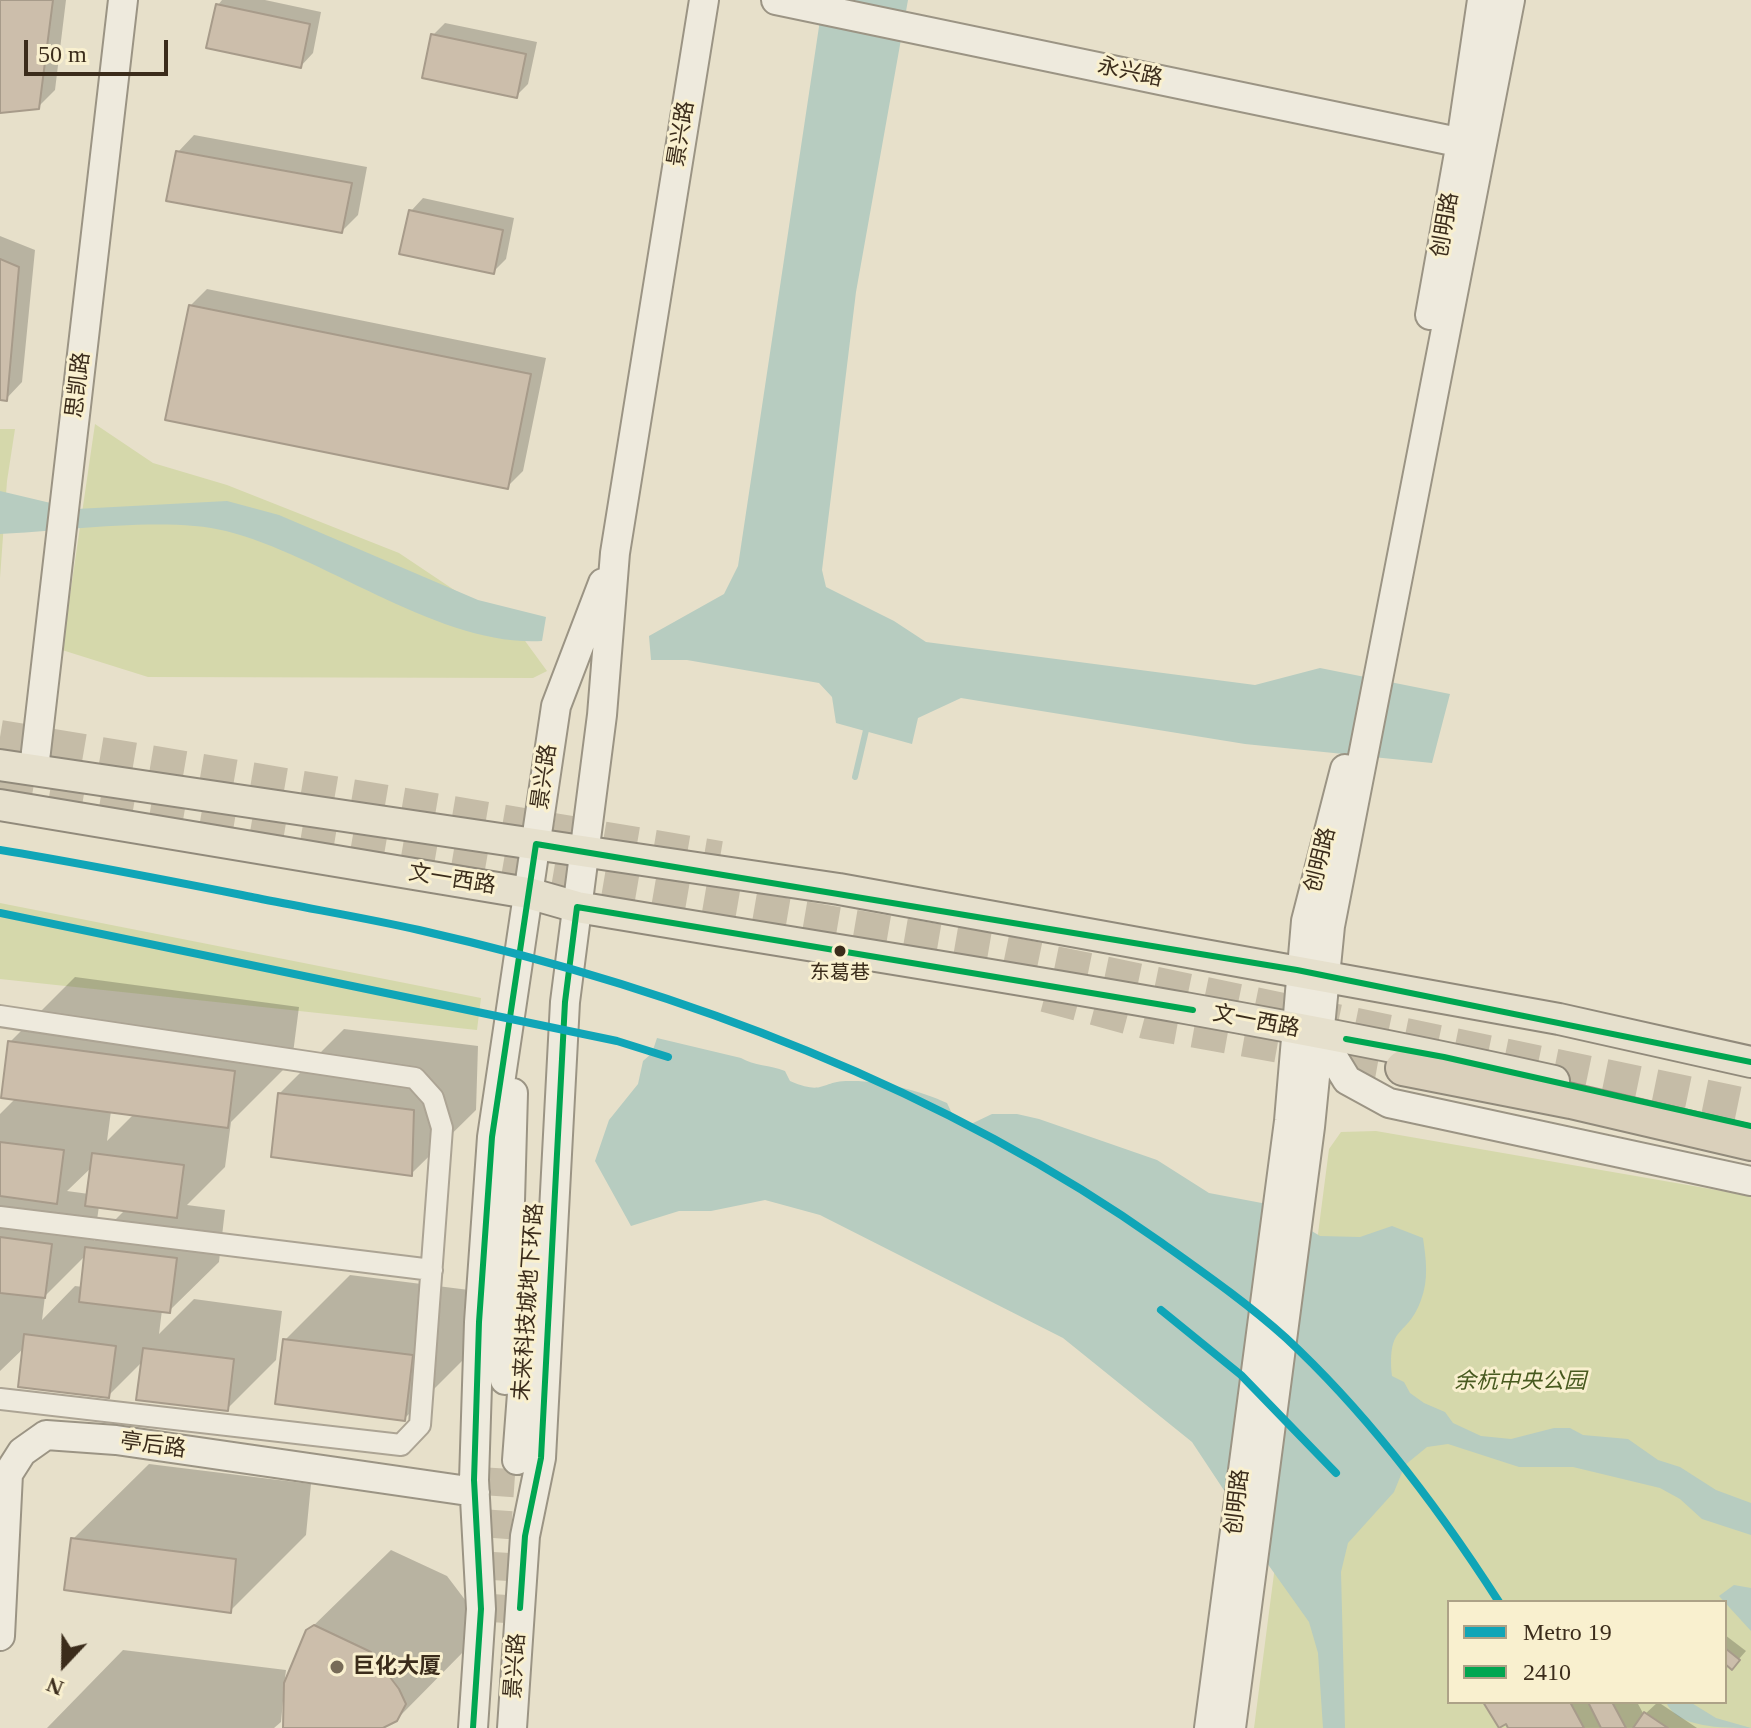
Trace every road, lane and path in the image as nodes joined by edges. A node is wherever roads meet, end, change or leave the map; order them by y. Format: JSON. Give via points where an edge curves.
{"nodes":[{"id":1,"x":123,"y":0,"type":"edge"},
{"id":2,"x":704,"y":0,"type":"edge"},
{"id":3,"x":1482,"y":0,"type":"edge"},
{"id":4,"x":1510,"y":0,"type":"edge"},
{"id":5,"x":788,"y":3,"type":"edge"},
{"id":6,"x":1472,"y":145,"type":"junction"},
{"id":7,"x":615,"y":553,"type":"junction"},
{"id":8,"x":0,"y":765,"type":"edge"},
{"id":9,"x":34,"y":769,"type":"junction"},
{"id":10,"x":0,"y":805,"type":"edge"},
{"id":11,"x":536,"y":844,"type":"junction"},
{"id":12,"x":584,"y":851,"type":"junction"},
{"id":13,"x":528,"y":893,"type":"junction"},
{"id":14,"x":577,"y":907,"type":"junction"},
{"id":15,"x":1313,"y":975,"type":"junction"},
{"id":16,"x":513,"y":1001,"type":"junction"},
{"id":17,"x":565,"y":1002,"type":"junction"},
{"id":18,"x":0,"y":1016,"type":"edge"},
{"id":19,"x":1308,"y":1032,"type":"junction"},
{"id":20,"x":1751,"y":1062,"type":"edge"},
{"id":21,"x":1403,"y":1068,"type":"tunnel mouth"},
{"id":22,"x":1751,"y":1126,"type":"edge"},
{"id":23,"x":1302,"y":1131,"type":"junction"},
{"id":24,"x":1751,"y":1143,"type":"edge"},
{"id":25,"x":1751,"y":1181,"type":"edge"},
{"id":26,"x":0,"y":1217,"type":"edge"},
{"id":27,"x":432,"y":1270,"type":"junction"},
{"id":28,"x":0,"y":1399,"type":"edge"},
{"id":29,"x":475,"y":1492,"type":"junction"},
{"id":30,"x":0,"y":1636,"type":"edge"},
{"id":31,"x":473,"y":1728,"type":"edge"},
{"id":32,"x":512,"y":1728,"type":"edge"},
{"id":33,"x":1209,"y":1728,"type":"edge"},
{"id":34,"x":1231,"y":1728,"type":"edge"}],
"edges":[{"from":1,"to":9,"type":"street","name":"思凯路"},
{"from":2,"to":7,"type":"street","name":"景兴路"},
{"from":3,"to":6,"type":"street","name":"创明路"},
{"from":4,"to":6,"type":"street","name":"创明路"},
{"from":5,"to":6,"type":"street","name":"永兴路"},
{"from":6,"to":15,"type":"street","name":"创明路","via":[[1353,773],[1330,926]]},
{"from":7,"to":11,"type":"street","name":"景兴路","via":[[556,706]]},
{"from":7,"to":12,"type":"street","name":"景兴路"},
{"from":8,"to":9,"type":"main road"},
{"from":9,"to":11,"type":"main road"},
{"from":10,"to":13,"type":"main road","name":"文一西路"},
{"from":11,"to":12,"type":"main road"},
{"from":11,"to":13,"type":"street","name":"景兴路"},
{"from":12,"to":14,"type":"street","name":"景兴路"},
{"from":12,"to":15,"type":"main road","via":[[839,889]]},
{"from":13,"to":14,"type":"main road","name":"文一西路"},
{"from":13,"to":16,"type":"street","name":"景兴路"},
{"from":14,"to":17,"type":"street","name":"景兴路"},
{"from":14,"to":19,"type":"main road","name":"文一西路"},
{"from":15,"to":19,"type":"street","name":"创明路"},
{"from":15,"to":20,"type":"main road","via":[[1559,1019]]},
{"from":16,"to":17,"type":"street","name":"未来科技城地下环路","via":[[510,1460],[542,1124]]},
{"from":16,"to":29,"type":"street","name":"景兴路","via":[[492,1137],[479,1322]]},
{"from":17,"to":32,"type":"street","name":"景兴路","via":[[541,1458],[525,1536]]},
{"from":18,"to":27,"type":"street","via":[[415,1078],[433,1098],[442,1128]]},
{"from":19,"to":22,"type":"main road","name":"文一西路"},
{"from":19,"to":23,"type":"street","name":"创明路"},
{"from":19,"to":25,"type":"street","via":[[1347,1080],[1389,1103]]},
{"from":21,"to":24,"type":"highway"},
{"from":23,"to":33,"type":"street","name":"创明路","via":[[1233,1543]]},
{"from":23,"to":34,"type":"street","name":"创明路"},
{"from":26,"to":27,"type":"street"},
{"from":27,"to":28,"type":"street","via":[[420,1425],[401,1445]]},
{"from":29,"to":30,"type":"street","name":"亭后路","via":[[116,1440],[46,1435],[22,1452],[8,1474]]},
{"from":29,"to":31,"type":"street","name":"景兴路","via":[[481,1609]]}]}
